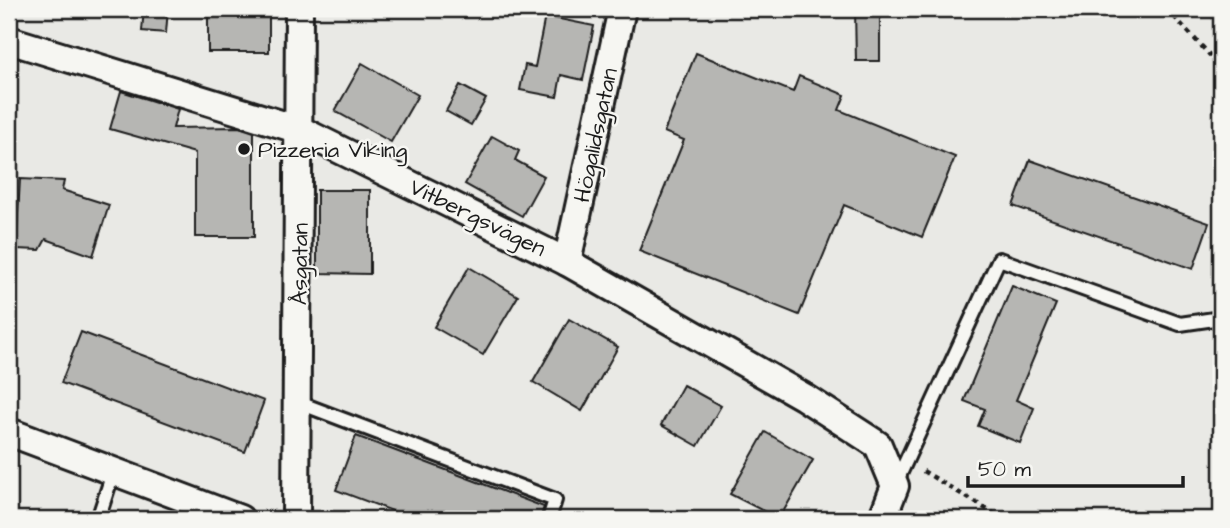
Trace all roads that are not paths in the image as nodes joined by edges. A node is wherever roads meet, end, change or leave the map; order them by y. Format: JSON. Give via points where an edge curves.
{"nodes":[{"id":1,"x":299,"y":9,"type":"edge"},
{"id":2,"x":622,"y":9,"type":"edge"},
{"id":3,"x":9,"y":40,"type":"edge"},
{"id":4,"x":300,"y":130,"type":"junction"},
{"id":5,"x":567,"y":262,"type":"junction"},
{"id":6,"x":1221,"y":318,"type":"edge"},
{"id":7,"x":297,"y":402,"type":"junction"},
{"id":8,"x":9,"y":432,"type":"edge"},
{"id":9,"x":113,"y":473,"type":"junction"},
{"id":10,"x":895,"y":486,"type":"junction"},
{"id":11,"x":98,"y":519,"type":"edge"},
{"id":12,"x":240,"y":519,"type":"edge"},
{"id":13,"x":296,"y":519,"type":"edge"},
{"id":14,"x":549,"y":519,"type":"edge"},
{"id":15,"x":882,"y":519,"type":"edge"}],
"edges":[{"from":1,"to":4,"type":"street","name":"Åsgatan"},
{"from":2,"to":5,"type":"street","name":"Högalidsgatan"},
{"from":3,"to":4,"type":"street","name":"Vitbergsvägen"},
{"from":4,"to":5,"type":"street","name":"Vitbergsvägen"},
{"from":4,"to":7,"type":"street","name":"Åsgatan"},
{"from":5,"to":10,"type":"street","name":"Vitbergsvägen","via":[[804,397],[878,445]]},
{"from":6,"to":10,"type":"lane","via":[[1180,324],[999,259]]},
{"from":7,"to":13,"type":"street","name":"Åsgatan"},
{"from":7,"to":14,"type":"lane","via":[[555,500]]},
{"from":8,"to":9,"type":"street"},
{"from":9,"to":11,"type":"lane"},
{"from":9,"to":12,"type":"street"},
{"from":10,"to":15,"type":"street"}]}
